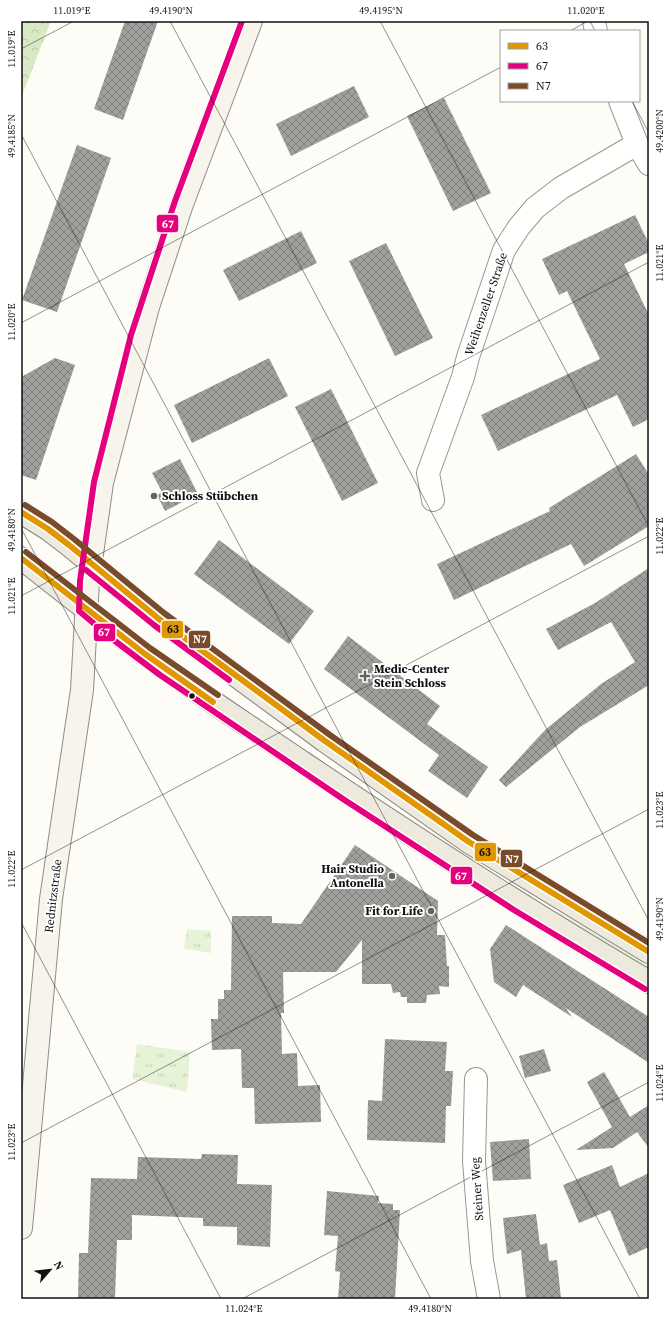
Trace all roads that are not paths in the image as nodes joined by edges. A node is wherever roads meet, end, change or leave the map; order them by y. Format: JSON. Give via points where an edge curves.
{"nodes":[{"id":1,"x":251,"y":21,"type":"edge"},
{"id":2,"x":620,"y":102,"type":"edge"},
{"id":3,"x":637,"y":144,"type":"junction"},
{"id":4,"x":649,"y":164,"type":"edge"},
{"id":5,"x":433,"y":500,"type":"dead end"},
{"id":6,"x":21,"y":512,"type":"edge"},
{"id":7,"x":21,"y":558,"type":"edge"},
{"id":8,"x":91,"y":564,"type":"junction"},
{"id":9,"x":86,"y":608,"type":"junction"},
{"id":10,"x":649,"y":952,"type":"edge"},
{"id":11,"x":649,"y":982,"type":"edge"},
{"id":12,"x":476,"y":1079,"type":"dead end"},
{"id":13,"x":21,"y":1228,"type":"edge"},
{"id":14,"x":489,"y":1299,"type":"edge"}],
"edges":[{"from":1,"to":8,"type":"main road","name":"Rednitzstraße","via":[[182,204],[148,307],[102,483]]},
{"from":2,"to":3,"type":"street"},
{"from":3,"to":4,"type":"street"},
{"from":3,"to":5,"type":"street","name":"Weihenzeller Straße","via":[[561,188],[535,208],[504,250],[463,377],[428,473]]},
{"from":6,"to":8,"type":"main road","via":[[48,529]]},
{"from":7,"to":9,"type":"main road"},
{"from":8,"to":9,"type":"main road","name":"Rednitzstraße"},
{"from":8,"to":10,"type":"main road","via":[[158,619],[469,842]]},
{"from":9,"to":11,"type":"main road","via":[[152,659],[354,797],[478,878]]},
{"from":9,"to":13,"type":"main road","name":"Rednitzstraße","via":[[82,690],[51,899]]},
{"from":12,"to":14,"type":"street","name":"Steiner Weg","via":[[474,1161],[482,1261]]}]}
